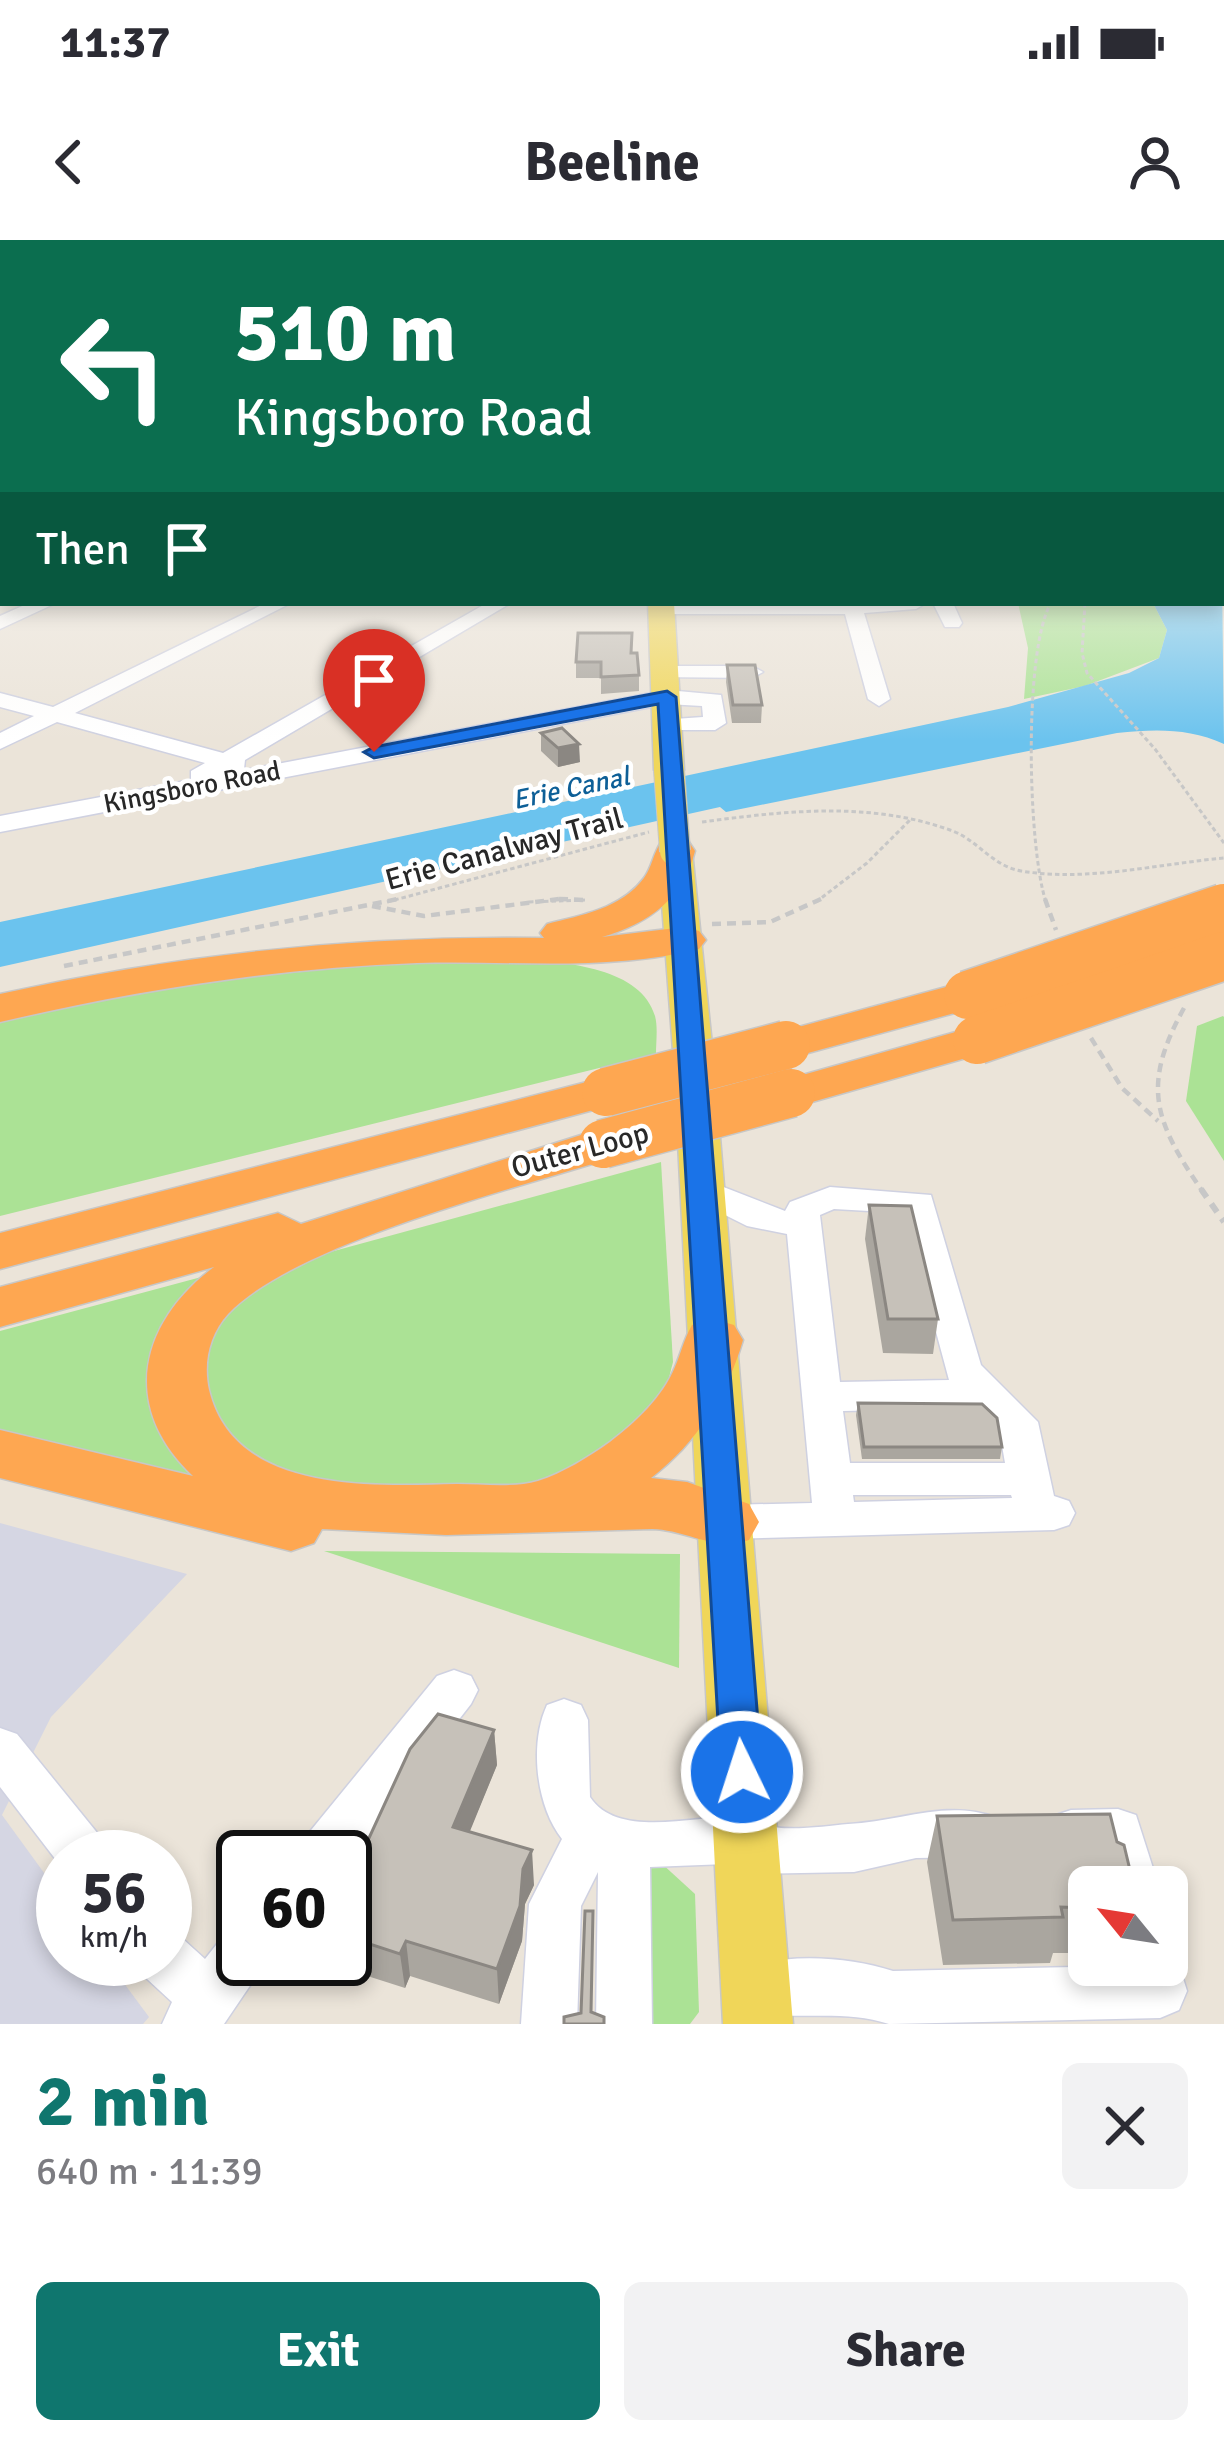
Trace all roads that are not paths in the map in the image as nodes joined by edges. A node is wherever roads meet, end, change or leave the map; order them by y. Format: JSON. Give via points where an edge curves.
{"nodes":[{"id":1,"x":39,"y":606,"type":"edge"},
{"id":2,"x":275,"y":606,"type":"edge"},
{"id":3,"x":496,"y":606,"type":"edge"},
{"id":4,"x":662,"y":606,"type":"edge"},
{"id":5,"x":726,"y":606,"type":"edge"},
{"id":6,"x":878,"y":606,"type":"edge"},
{"id":7,"x":853,"y":608,"type":"junction"},
{"id":8,"x":0,"y":623,"type":"edge"},
{"id":9,"x":752,"y":672,"type":"edge"},
{"id":10,"x":575,"y":691,"type":"dead end"},
{"id":11,"x":879,"y":699,"type":"dead end"},
{"id":12,"x":0,"y":700,"type":"edge"},
{"id":13,"x":598,"y":710,"type":"junction"},
{"id":14,"x":56,"y":715,"type":"junction"},
{"id":15,"x":667,"y":721,"type":"junction"},
{"id":16,"x":0,"y":742,"type":"edge"},
{"id":17,"x":227,"y":761,"type":"junction"},
{"id":18,"x":268,"y":772,"type":"junction"},
{"id":19,"x":173,"y":791,"type":"junction"},
{"id":20,"x":0,"y":824,"type":"edge"},
{"id":21,"x":675,"y":835,"type":"junction"},
{"id":22,"x":1224,"y":908,"type":"edge"},
{"id":23,"x":544,"y":935,"type":"junction"},
{"id":24,"x":685,"y":940,"type":"junction"},
{"id":25,"x":1224,"y":956,"type":"edge"},
{"id":26,"x":0,"y":996,"type":"edge"},
{"id":27,"x":0,"y":1008,"type":"edge"},
{"id":28,"x":973,"y":1017,"type":"junction"},
{"id":29,"x":604,"y":1118,"type":"junction"},
{"id":30,"x":268,"y":1180,"type":"junction"},
{"id":31,"x":703,"y":1190,"type":"junction"},
{"id":32,"x":804,"y":1226,"type":"junction"},
{"id":33,"x":0,"y":1234,"type":"edge"},
{"id":34,"x":0,"y":1251,"type":"edge"},
{"id":35,"x":0,"y":1306,"type":"edge"},
{"id":36,"x":713,"y":1340,"type":"junction"},
{"id":37,"x":822,"y":1397,"type":"junction"},
{"id":38,"x":931,"y":1400,"type":"junction"},
{"id":39,"x":0,"y":1454,"type":"edge"},
{"id":40,"x":833,"y":1499,"type":"junction"},
{"id":41,"x":1040,"y":1502,"type":"junction"},
{"id":42,"x":525,"y":1507,"type":"junction"},
{"id":43,"x":726,"y":1522,"type":"junction"},
{"id":44,"x":454,"y":1690,"type":"dead end"},
{"id":45,"x":564,"y":1720,"type":"dead end"},
{"id":46,"x":0,"y":1749,"type":"edge"},
{"id":47,"x":64,"y":1830,"type":"edge"},
{"id":48,"x":343,"y":1830,"type":"edge"},
{"id":49,"x":608,"y":1838,"type":"junction"},
{"id":50,"x":746,"y":1844,"type":"junction"},
{"id":51,"x":1127,"y":1866,"type":"edge"},
{"id":52,"x":182,"y":1986,"type":"edge"},
{"id":53,"x":218,"y":1986,"type":"edge"},
{"id":54,"x":1159,"y":1986,"type":"edge"},
{"id":55,"x":586,"y":1993,"type":"edge"},
{"id":56,"x":757,"y":2007,"type":"edge"},
{"id":57,"x":199,"y":2011,"type":"edge"}],
"edges":[{"from":1,"to":8,"type":"street"},
{"from":2,"to":14,"type":"street"},
{"from":3,"to":17,"type":"street"},
{"from":4,"to":15,"type":"main road"},
{"from":5,"to":7,"type":"street"},
{"from":6,"to":7,"type":"street"},
{"from":7,"to":11,"type":"street"},
{"from":9,"to":15,"type":"street"},
{"from":10,"to":13,"type":"street"},
{"from":12,"to":14,"type":"street"},
{"from":13,"to":15,"type":"street","name":"Kingsboro Road"},
{"from":13,"to":18,"type":"street","name":"Kingsboro Road"},
{"from":14,"to":16,"type":"street"},
{"from":14,"to":17,"type":"street"},
{"from":15,"to":15,"type":"street","via":[[711,738],[713,700]]},
{"from":15,"to":21,"type":"main road","bridge":true},
{"from":17,"to":18,"type":"street"},
{"from":17,"to":19,"type":"street"},
{"from":18,"to":19,"type":"street","name":"Kingsboro Road"},
{"from":19,"to":20,"type":"street","name":"Kingsboro Road"},
{"from":21,"to":23,"type":"highway","via":[[662,884],[637,907]]},
{"from":21,"to":24,"type":"main road"},
{"from":22,"to":28,"type":"highway","name":"Outer Loop","bridge":true},
{"from":23,"to":24,"type":"highway"},
{"from":23,"to":26,"type":"highway","via":[[264,950]]},
{"from":24,"to":27,"type":"highway","via":[[274,959]]},
{"from":24,"to":31,"type":"main road"},
{"from":25,"to":28,"type":"highway","name":"Outer Loop","bridge":true},
{"from":28,"to":29,"type":"highway","name":"Outer Loop","bridge":true},
{"from":29,"to":30,"type":"highway","name":"Outer Loop"},
{"from":29,"to":35,"type":"highway","name":"Outer Loop"},
{"from":29,"to":42,"type":"highway","via":[[263,1259],[204,1304],[178,1352],[177,1390],[188,1426],[222,1466],[261,1488],[345,1505]]},
{"from":30,"to":33,"type":"highway"},
{"from":30,"to":34,"type":"highway","name":"Outer Loop"},
{"from":31,"to":32,"type":"street","via":[[759,1218]]},
{"from":31,"to":36,"type":"main road"},
{"from":32,"to":37,"type":"street"},
{"from":32,"to":38,"type":"street","via":[[802,1210],[830,1198],[919,1203],[934,1258],[926,1276],[942,1360]]},
{"from":36,"to":42,"type":"highway","via":[[690,1397],[645,1448],[599,1481]]},
{"from":36,"to":43,"type":"main road"},
{"from":37,"to":38,"type":"street"},
{"from":37,"to":40,"type":"street"},
{"from":38,"to":41,"type":"street","via":[[1018,1422]]},
{"from":39,"to":43,"type":"highway","via":[[348,1534],[658,1535]]},
{"from":40,"to":41,"type":"street"},
{"from":40,"to":41,"type":"street","via":[[930,1471]]},
{"from":40,"to":43,"type":"street"},
{"from":42,"to":43,"type":"highway","via":[[676,1505]]},
{"from":43,"to":50,"type":"main road"},
{"from":44,"to":48,"type":"street"},
{"from":45,"to":49,"type":"street","via":[[570,1814]]},
{"from":46,"to":47,"type":"street"},
{"from":49,"to":50,"type":"street"},
{"from":49,"to":55,"type":"street"},
{"from":49,"to":55,"type":"street","via":[[560,1891]]},
{"from":50,"to":51,"type":"street","via":[[854,1848],[916,1834],[1118,1832]]},
{"from":50,"to":56,"type":"main road"},
{"from":52,"to":57,"type":"street"},
{"from":53,"to":57,"type":"street"},
{"from":54,"to":56,"type":"street","via":[[893,1998],[860,1987]]}]}
